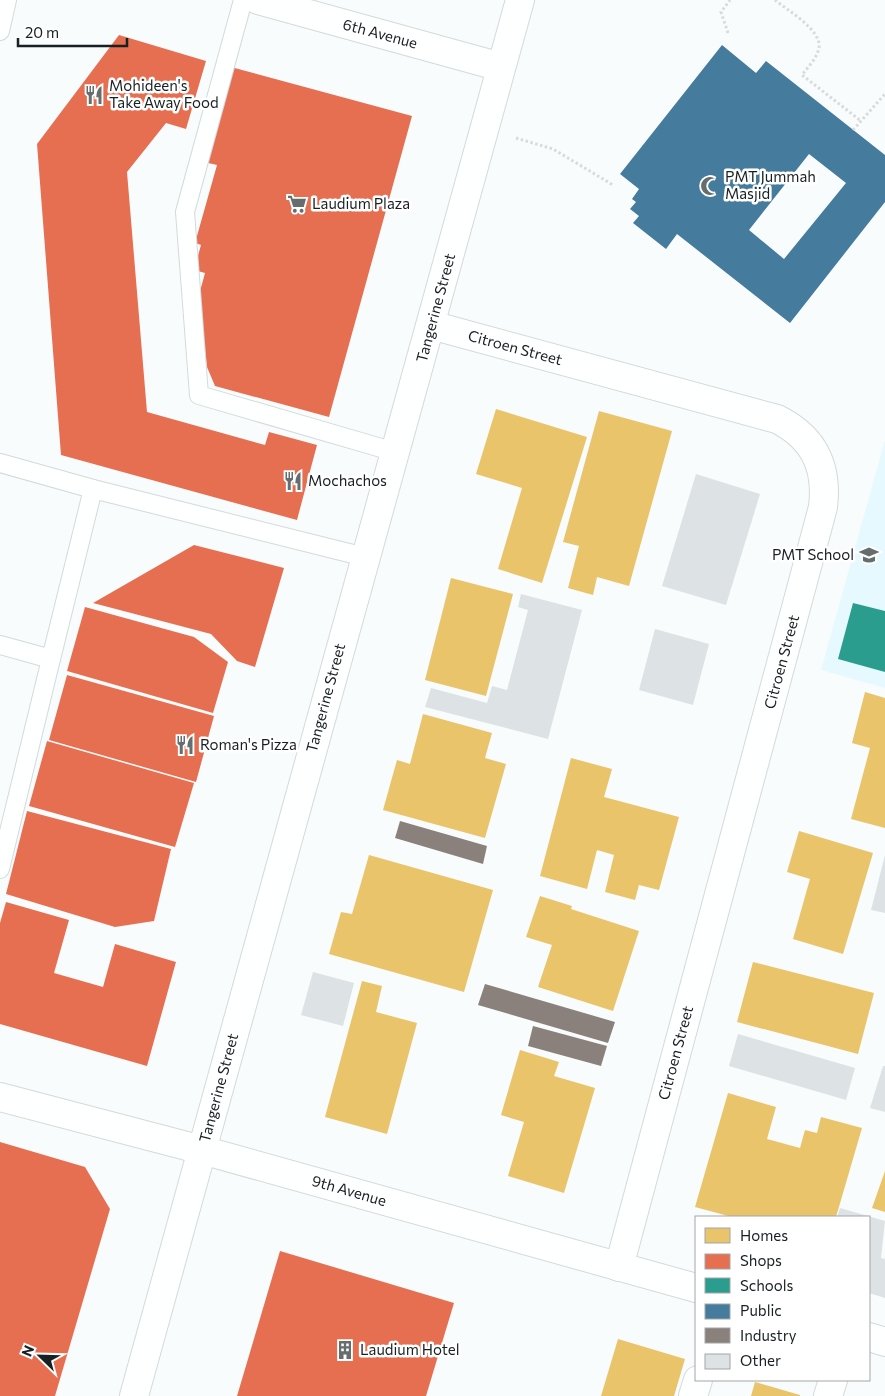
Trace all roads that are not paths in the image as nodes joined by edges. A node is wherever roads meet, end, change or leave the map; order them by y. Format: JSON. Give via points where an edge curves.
{"nodes":[{"id":1,"x":7,"y":0,"type":"edge"},
{"id":2,"x":243,"y":0,"type":"edge"},
{"id":3,"x":258,"y":0,"type":"edge"},
{"id":4,"x":520,"y":0,"type":"edge"},
{"id":5,"x":0,"y":31,"type":"edge"},
{"id":6,"x":501,"y":67,"type":"junction"},
{"id":7,"x":431,"y":325,"type":"junction"},
{"id":8,"x":395,"y":452,"type":"junction"},
{"id":9,"x":0,"y":463,"type":"edge"},
{"id":10,"x":93,"y":489,"type":"junction"},
{"id":11,"x":365,"y":557,"type":"junction"},
{"id":12,"x":0,"y":644,"type":"edge"},
{"id":13,"x":51,"y":659,"type":"junction"},
{"id":14,"x":0,"y":869,"type":"edge"},
{"id":15,"x":0,"y":1097,"type":"edge"},
{"id":16,"x":202,"y":1150,"type":"junction"},
{"id":17,"x":619,"y":1267,"type":"junction"},
{"id":18,"x":695,"y":1288,"type":"edge"},
{"id":19,"x":870,"y":1338,"type":"edge"},
{"id":20,"x":885,"y":1342,"type":"edge"},
{"id":21,"x":698,"y":1381,"type":"edge"},
{"id":22,"x":833,"y":1381,"type":"edge"},
{"id":23,"x":134,"y":1396,"type":"edge"},
{"id":24,"x":693,"y":1396,"type":"edge"},
{"id":25,"x":828,"y":1396,"type":"edge"}],
"edges":[{"from":1,"to":5,"type":"lane"},
{"from":2,"to":8,"type":"lane","via":[[185,212],[199,395]]},
{"from":3,"to":6,"type":"street","name":"6th Avenue"},
{"from":4,"to":6,"type":"street","name":"Tangerine Street"},
{"from":6,"to":7,"type":"street","name":"Tangerine Street"},
{"from":7,"to":8,"type":"street","name":"Tangerine Street"},
{"from":7,"to":17,"type":"street","name":"Citroen Street","via":[[776,419],[799,432],[807,441],[820,463],[823,477],[824,507]]},
{"from":8,"to":11,"type":"street","name":"Tangerine Street"},
{"from":9,"to":10,"type":"lane"},
{"from":10,"to":11,"type":"lane"},
{"from":10,"to":13,"type":"lane"},
{"from":11,"to":16,"type":"street","name":"Tangerine Street"},
{"from":12,"to":13,"type":"lane"},
{"from":13,"to":14,"type":"lane"},
{"from":15,"to":16,"type":"street","name":"9th Avenue"},
{"from":16,"to":17,"type":"street","name":"9th Avenue"},
{"from":16,"to":23,"type":"street","name":"Tangerine Street"},
{"from":17,"to":18,"type":"street","name":"9th Avenue"},
{"from":19,"to":20,"type":"street"},
{"from":21,"to":24,"type":"street"},
{"from":22,"to":25,"type":"street"}]}
